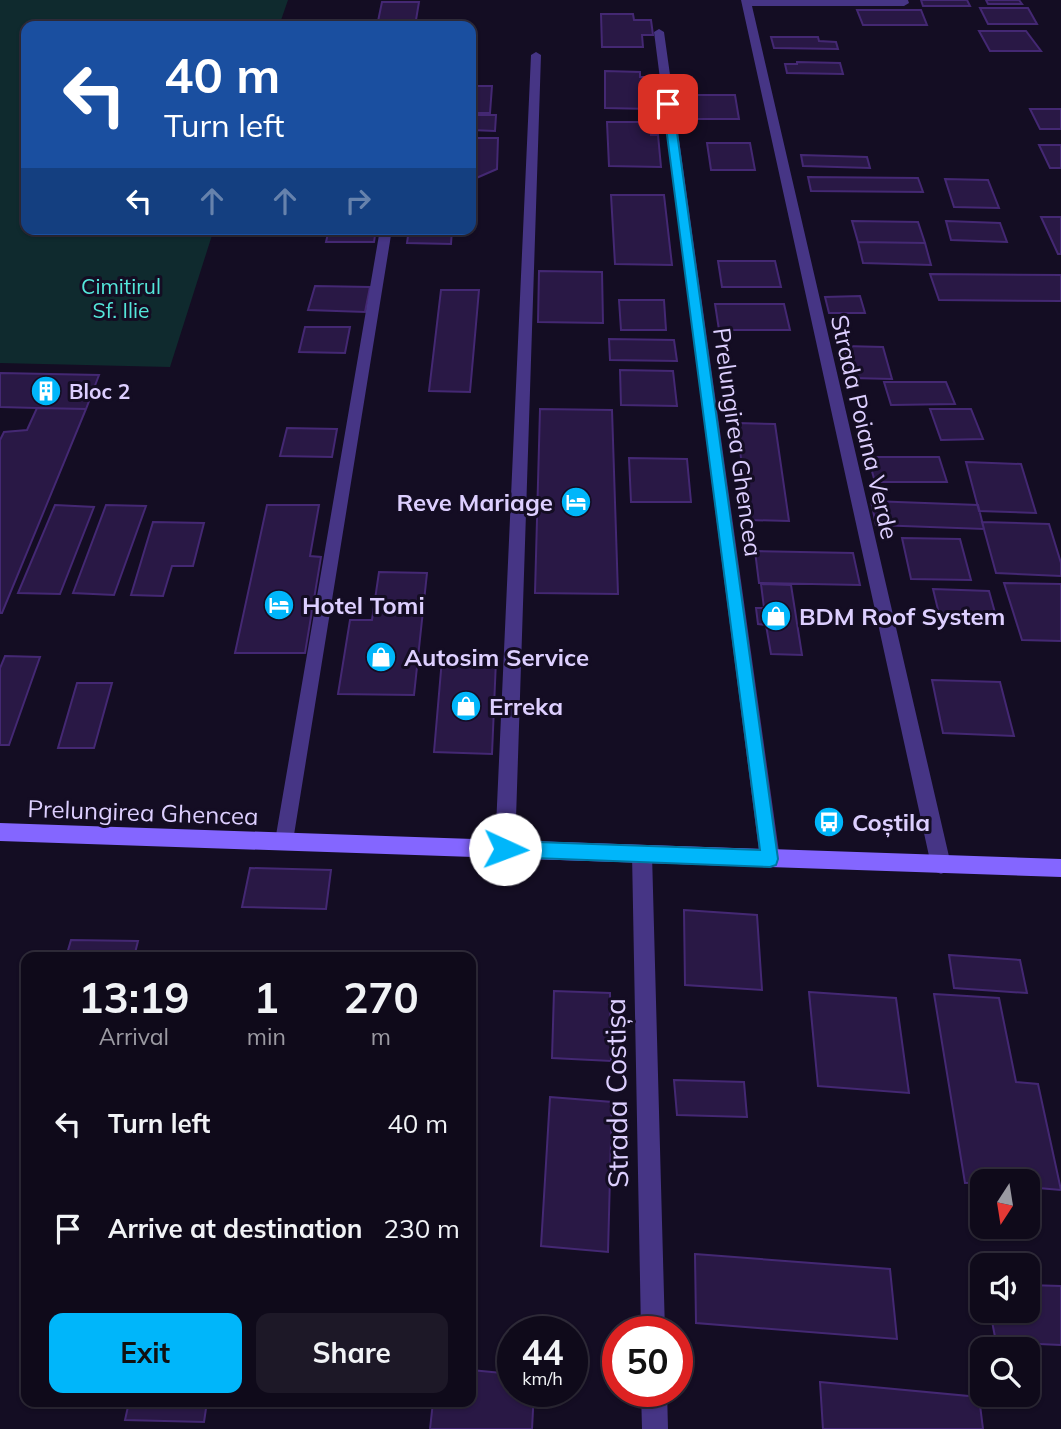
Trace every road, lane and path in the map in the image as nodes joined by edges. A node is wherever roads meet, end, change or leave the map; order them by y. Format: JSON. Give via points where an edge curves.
{"nodes":[{"id":1,"x":903,"y":0,"type":"edge"},
{"id":2,"x":746,"y":1,"type":"edge"},
{"id":3,"x":659,"y":33,"type":"dead end"},
{"id":4,"x":536,"y":55,"type":"dead end"},
{"id":5,"x":385,"y":235,"type":"edge"},
{"id":6,"x":0,"y":832,"type":"edge"},
{"id":7,"x":284,"y":841,"type":"junction"},
{"id":8,"x":505,"y":849,"type":"junction"},
{"id":9,"x":642,"y":854,"type":"junction"},
{"id":10,"x":770,"y":859,"type":"junction"},
{"id":11,"x":941,"y":864,"type":"junction"},
{"id":12,"x":1061,"y":868,"type":"edge"},
{"id":13,"x":653,"y":1316,"type":"edge"},
{"id":14,"x":654,"y":1407,"type":"edge"},
{"id":15,"x":655,"y":1429,"type":"edge"}],
"edges":[{"from":1,"to":2,"type":"street"},
{"from":2,"to":11,"type":"street","name":"Strada Poiana Verde"},
{"from":3,"to":10,"type":"street","name":"Prelungirea Ghencea"},
{"from":4,"to":8,"type":"street"},
{"from":5,"to":7,"type":"street","name":"Prelungirea Ghencea"},
{"from":6,"to":7,"type":"main road","name":"Prelungirea Ghencea"},
{"from":7,"to":8,"type":"main road","name":"Prelungirea Ghencea"},
{"from":8,"to":9,"type":"main road","name":"Prelungirea Ghencea"},
{"from":9,"to":10,"type":"main road","name":"Prelungirea Ghencea"},
{"from":9,"to":13,"type":"street","name":"Strada Costișa"},
{"from":10,"to":11,"type":"main road","name":"Prelungirea Ghencea"},
{"from":11,"to":12,"type":"main road","name":"Prelungirea Ghencea"},
{"from":14,"to":15,"type":"street"}]}
